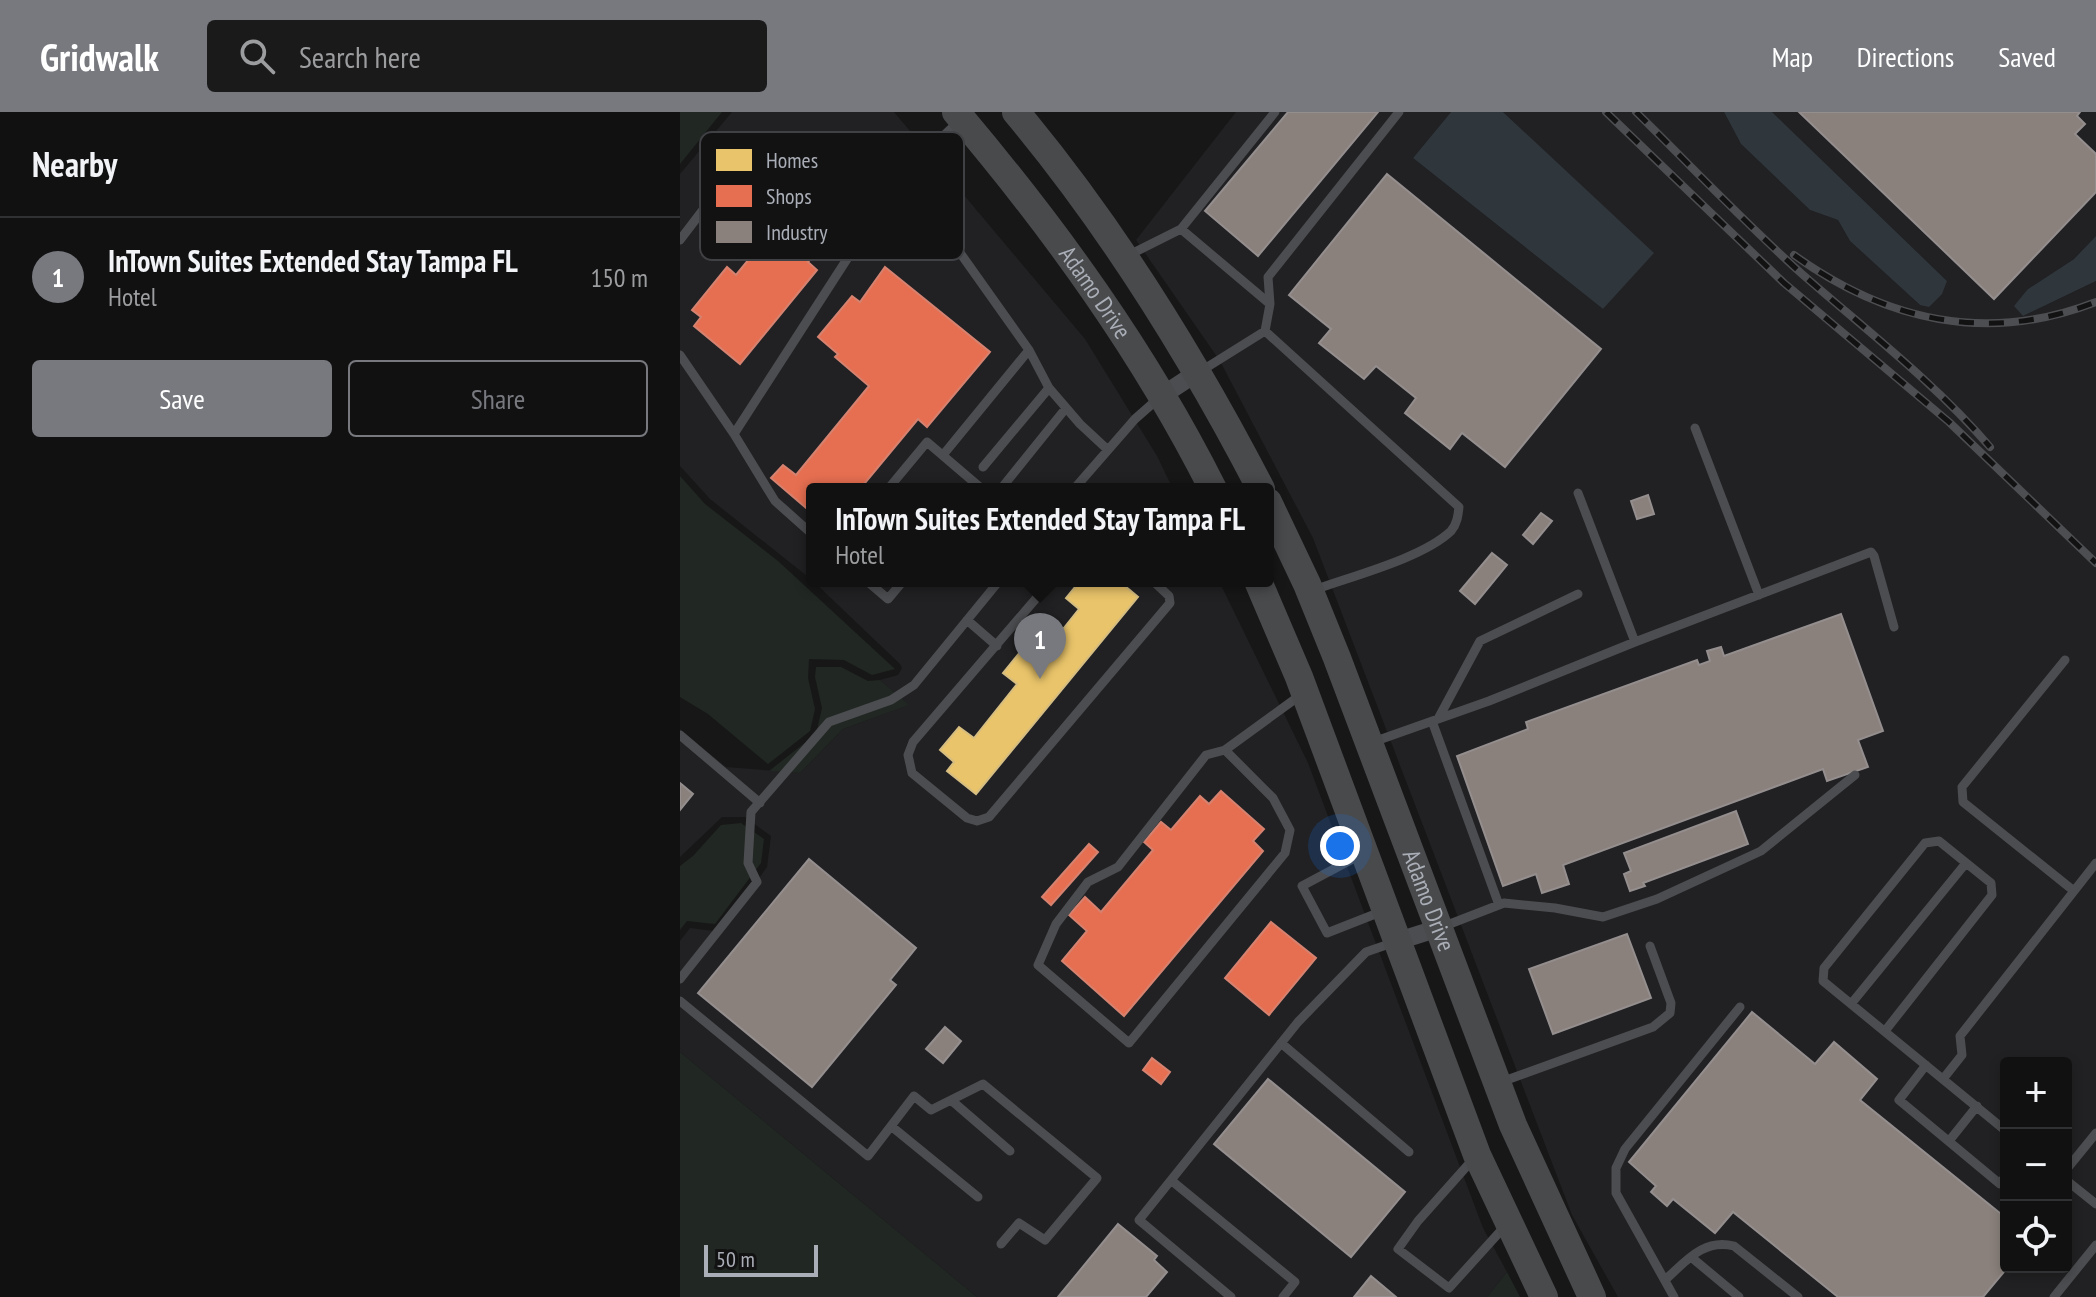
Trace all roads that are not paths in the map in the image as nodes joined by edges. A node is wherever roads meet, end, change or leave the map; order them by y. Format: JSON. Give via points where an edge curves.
{"nodes":[{"id":1,"x":1016,"y":112,"type":"edge"},
{"id":2,"x":1275,"y":112,"type":"edge"},
{"id":3,"x":1399,"y":112,"type":"edge"},
{"id":4,"x":959,"y":115,"type":"edge"},
{"id":5,"x":943,"y":132,"type":"edge"},
{"id":6,"x":700,"y":214,"type":"edge"},
{"id":7,"x":1181,"y":229,"type":"junction"},
{"id":8,"x":680,"y":240,"type":"edge"},
{"id":9,"x":1124,"y":257,"type":"junction"},
{"id":10,"x":964,"y":258,"type":"edge"},
{"id":11,"x":845,"y":260,"type":"edge"},
{"id":12,"x":1270,"y":304,"type":"junction"},
{"id":13,"x":1265,"y":331,"type":"junction"},
{"id":14,"x":1029,"y":350,"type":"junction"},
{"id":15,"x":680,"y":355,"type":"edge"},
{"id":16,"x":1198,"y":372,"type":"junction"},
{"id":17,"x":1049,"y":388,"type":"junction"},
{"id":18,"x":1163,"y":395,"type":"junction"},
{"id":19,"x":1066,"y":408,"type":"junction"},
{"id":20,"x":1695,"y":428,"type":"dead end"},
{"id":21,"x":734,"y":434,"type":"junction"},
{"id":22,"x":1108,"y":450,"type":"junction"},
{"id":23,"x":943,"y":455,"type":"junction"},
{"id":24,"x":983,"y":467,"type":"dead end"},
{"id":25,"x":893,"y":483,"type":"edge"},
{"id":26,"x":974,"y":483,"type":"edge"},
{"id":27,"x":1006,"y":483,"type":"edge"},
{"id":28,"x":1079,"y":483,"type":"edge"},
{"id":29,"x":1210,"y":483,"type":"edge"},
{"id":30,"x":1258,"y":483,"type":"edge"},
{"id":31,"x":1578,"y":493,"type":"dead end"},
{"id":32,"x":1274,"y":515,"type":"edge"},
{"id":33,"x":806,"y":529,"type":"edge"},
{"id":34,"x":874,"y":587,"type":"edge"},
{"id":35,"x":898,"y":587,"type":"edge"},
{"id":36,"x":994,"y":587,"type":"edge"},
{"id":37,"x":1046,"y":587,"type":"edge"},
{"id":38,"x":1159,"y":587,"type":"edge"},
{"id":39,"x":1260,"y":587,"type":"edge"},
{"id":40,"x":1310,"y":591,"type":"junction"},
{"id":41,"x":1578,"y":594,"type":"dead end"},
{"id":42,"x":1759,"y":595,"type":"junction"},
{"id":43,"x":967,"y":620,"type":"junction"},
{"id":44,"x":1894,"y":627,"type":"dead end"},
{"id":45,"x":1635,"y":642,"type":"junction"},
{"id":46,"x":997,"y":646,"type":"junction"},
{"id":47,"x":2065,"y":660,"type":"dead end"},
{"id":48,"x":1304,"y":692,"type":"junction"},
{"id":49,"x":1435,"y":720,"type":"junction"},
{"id":50,"x":680,"y":735,"type":"edge"},
{"id":51,"x":1370,"y":743,"type":"junction"},
{"id":52,"x":1225,"y":750,"type":"junction"},
{"id":53,"x":1855,"y":775,"type":"dead end"},
{"id":54,"x":760,"y":803,"type":"junction"},
{"id":55,"x":1365,"y":852,"type":"junction"},
{"id":56,"x":1966,"y":863,"type":"junction"},
{"id":57,"x":2096,"y":863,"type":"edge"},
{"id":58,"x":2074,"y":891,"type":"junction"},
{"id":59,"x":1499,"y":905,"type":"junction"},
{"id":60,"x":1387,"y":910,"type":"junction"},
{"id":61,"x":1439,"y":928,"type":"junction"},
{"id":62,"x":1398,"y":941,"type":"junction"},
{"id":63,"x":1650,"y":946,"type":"dead end"},
{"id":64,"x":680,"y":979,"type":"edge"},
{"id":65,"x":680,"y":1001,"type":"edge"},
{"id":66,"x":1851,"y":1004,"type":"junction"},
{"id":67,"x":1740,"y":1007,"type":"dead end"},
{"id":68,"x":1885,"y":1031,"type":"junction"},
{"id":69,"x":1281,"y":1043,"type":"junction"},
{"id":70,"x":1926,"y":1065,"type":"junction"},
{"id":71,"x":1943,"y":1079,"type":"junction"},
{"id":72,"x":1498,"y":1083,"type":"junction"},
{"id":73,"x":951,"y":1100,"type":"junction"},
{"id":74,"x":1977,"y":1106,"type":"junction"},
{"id":75,"x":891,"y":1126,"type":"junction"},
{"id":76,"x":2004,"y":1129,"type":"edge"},
{"id":77,"x":2096,"y":1133,"type":"edge"},
{"id":78,"x":1949,"y":1141,"type":"junction"},
{"id":79,"x":1010,"y":1151,"type":"dead end"},
{"id":80,"x":1409,"y":1152,"type":"dead end"},
{"id":81,"x":1477,"y":1155,"type":"junction"},
{"id":82,"x":2072,"y":1163,"type":"edge"},
{"id":83,"x":2000,"y":1179,"type":"edge"},
{"id":84,"x":1172,"y":1181,"type":"junction"},
{"id":85,"x":2072,"y":1185,"type":"edge"},
{"id":86,"x":978,"y":1197,"type":"dead end"},
{"id":87,"x":2096,"y":1204,"type":"edge"},
{"id":88,"x":1507,"y":1223,"type":"junction"},
{"id":89,"x":1001,"y":1244,"type":"dead end"},
{"id":90,"x":2096,"y":1245,"type":"edge"},
{"id":91,"x":1691,"y":1257,"type":"junction"},
{"id":92,"x":1665,"y":1280,"type":"junction"},
{"id":93,"x":1231,"y":1297,"type":"edge"},
{"id":94,"x":1283,"y":1297,"type":"edge"},
{"id":95,"x":1544,"y":1297,"type":"edge"},
{"id":96,"x":1592,"y":1297,"type":"edge"},
{"id":97,"x":1674,"y":1297,"type":"edge"},
{"id":98,"x":1739,"y":1297,"type":"edge"},
{"id":99,"x":1798,"y":1297,"type":"edge"},
{"id":100,"x":2054,"y":1297,"type":"edge"}],
"edges":[{"from":1,"to":9,"type":"main road","name":"Adamo Drive","via":[[1068,175]]},
{"from":2,"to":7,"type":"lane"},
{"from":3,"to":12,"type":"lane","via":[[1268,277]]},
{"from":4,"to":5,"type":"lane"},
{"from":4,"to":18,"type":"main road","name":"Adamo Drive","via":[[1091,285]]},
{"from":6,"to":8,"type":"lane"},
{"from":7,"to":9,"type":"lane"},
{"from":7,"to":12,"type":"lane"},
{"from":9,"to":16,"type":"main road","name":"Adamo Drive"},
{"from":10,"to":14,"type":"lane"},
{"from":11,"to":21,"type":"lane"},
{"from":12,"to":13,"type":"lane"},
{"from":13,"to":16,"type":"lane"},
{"from":13,"to":40,"type":"lane","via":[[1459,507],[1452,530],[1418,552]]},
{"from":14,"to":17,"type":"lane"},
{"from":14,"to":23,"type":"lane"},
{"from":15,"to":21,"type":"lane"},
{"from":16,"to":18,"type":"street"},
{"from":16,"to":30,"type":"main road","name":"Adamo Drive"},
{"from":17,"to":19,"type":"lane"},
{"from":17,"to":24,"type":"lane"},
{"from":18,"to":22,"type":"lane"},
{"from":18,"to":29,"type":"main road","name":"Adamo Drive"},
{"from":19,"to":22,"type":"lane"},
{"from":19,"to":27,"type":"lane"},
{"from":20,"to":42,"type":"lane"},
{"from":21,"to":33,"type":"lane","via":[[775,501]]},
{"from":22,"to":28,"type":"lane"},
{"from":23,"to":25,"type":"lane","via":[[927,442]]},
{"from":23,"to":26,"type":"lane"},
{"from":31,"to":45,"type":"lane"},
{"from":32,"to":40,"type":"main road","name":"Adamo Drive"},
{"from":34,"to":35,"type":"lane","via":[[888,599]]},
{"from":36,"to":43,"type":"lane"},
{"from":37,"to":46,"type":"lane"},
{"from":38,"to":46,"type":"lane","via":[[1170,603],[989,817],[977,821],[912,773],[908,755],[913,742]]},
{"from":39,"to":48,"type":"main road","name":"Adamo Drive"},
{"from":40,"to":51,"type":"main road","name":"Adamo Drive"},
{"from":41,"to":49,"type":"lane","via":[[1480,641]]},
{"from":42,"to":44,"type":"lane","via":[[1871,552]]},
{"from":42,"to":45,"type":"lane"},
{"from":43,"to":46,"type":"lane"},
{"from":43,"to":54,"type":"lane","via":[[914,685],[891,700],[829,722]]},
{"from":45,"to":49,"type":"lane"},
{"from":47,"to":58,"type":"lane","via":[[1962,787],[1963,802]]},
{"from":48,"to":52,"type":"lane"},
{"from":48,"to":55,"type":"main road","name":"Adamo Drive"},
{"from":49,"to":51,"type":"lane"},
{"from":49,"to":59,"type":"lane"},
{"from":50,"to":54,"type":"lane"},
{"from":51,"to":61,"type":"main road","name":"Adamo Drive"},
{"from":52,"to":52,"type":"lane","via":[[1273,798],[1290,830],[1285,853],[1129,1043],[1038,965],[1056,924],[1088,882],[1118,867],[1206,755]]},
{"from":53,"to":59,"type":"lane","via":[[1761,851],[1657,899],[1603,917]]},
{"from":54,"to":64,"type":"lane","via":[[751,812],[748,863],[757,882]]},
{"from":55,"to":60,"type":"main road","name":"Adamo Drive"},
{"from":55,"to":60,"type":"lane","via":[[1302,886],[1327,933]]},
{"from":56,"to":66,"type":"lane"},
{"from":56,"to":66,"type":"lane","via":[[1939,841],[1925,843],[1824,968],[1823,981]]},
{"from":56,"to":68,"type":"lane","via":[[1991,883],[1992,895]]},
{"from":57,"to":58,"type":"lane"},
{"from":58,"to":71,"type":"lane","via":[[1960,1036],[1962,1055]]},
{"from":59,"to":61,"type":"lane"},
{"from":60,"to":62,"type":"main road","name":"Adamo Drive"},
{"from":61,"to":62,"type":"street"},
{"from":61,"to":72,"type":"main road","name":"Adamo Drive"},
{"from":62,"to":69,"type":"lane","via":[[1366,952]]},
{"from":62,"to":81,"type":"main road","name":"Adamo Drive"},
{"from":63,"to":72,"type":"lane","via":[[1670,1013],[1653,1027]]},
{"from":65,"to":75,"type":"lane","via":[[868,1156]]},
{"from":66,"to":68,"type":"lane"},
{"from":67,"to":92,"type":"lane","via":[[1625,1149],[1616,1168],[1616,1193]]},
{"from":68,"to":70,"type":"lane"},
{"from":69,"to":80,"type":"lane"},
{"from":69,"to":84,"type":"lane"},
{"from":70,"to":71,"type":"lane"},
{"from":70,"to":78,"type":"lane","via":[[1899,1100]]},
{"from":71,"to":74,"type":"lane"},
{"from":72,"to":96,"type":"main road","name":"Adamo Drive"},
{"from":73,"to":75,"type":"lane","via":[[931,1110],[914,1096]]},
{"from":73,"to":79,"type":"lane"},
{"from":73,"to":89,"type":"lane","via":[[983,1084],[1097,1178],[1045,1240],[1019,1223]]},
{"from":74,"to":76,"type":"lane"},
{"from":74,"to":78,"type":"lane"},
{"from":75,"to":86,"type":"lane"},
{"from":77,"to":82,"type":"lane"},
{"from":78,"to":83,"type":"lane"},
{"from":81,"to":88,"type":"main road","name":"Adamo Drive"},
{"from":81,"to":88,"type":"lane","via":[[1398,1249],[1449,1288]]},
{"from":84,"to":93,"type":"lane","via":[[1139,1220]]},
{"from":84,"to":94,"type":"lane","via":[[1295,1282]]},
{"from":85,"to":87,"type":"lane"},
{"from":88,"to":95,"type":"main road","name":"Adamo Drive"},
{"from":90,"to":100,"type":"lane"},
{"from":91,"to":92,"type":"lane"},
{"from":91,"to":98,"type":"lane"},
{"from":91,"to":99,"type":"lane","via":[[1704,1246],[1734,1246]]},
{"from":92,"to":97,"type":"lane"}]}
